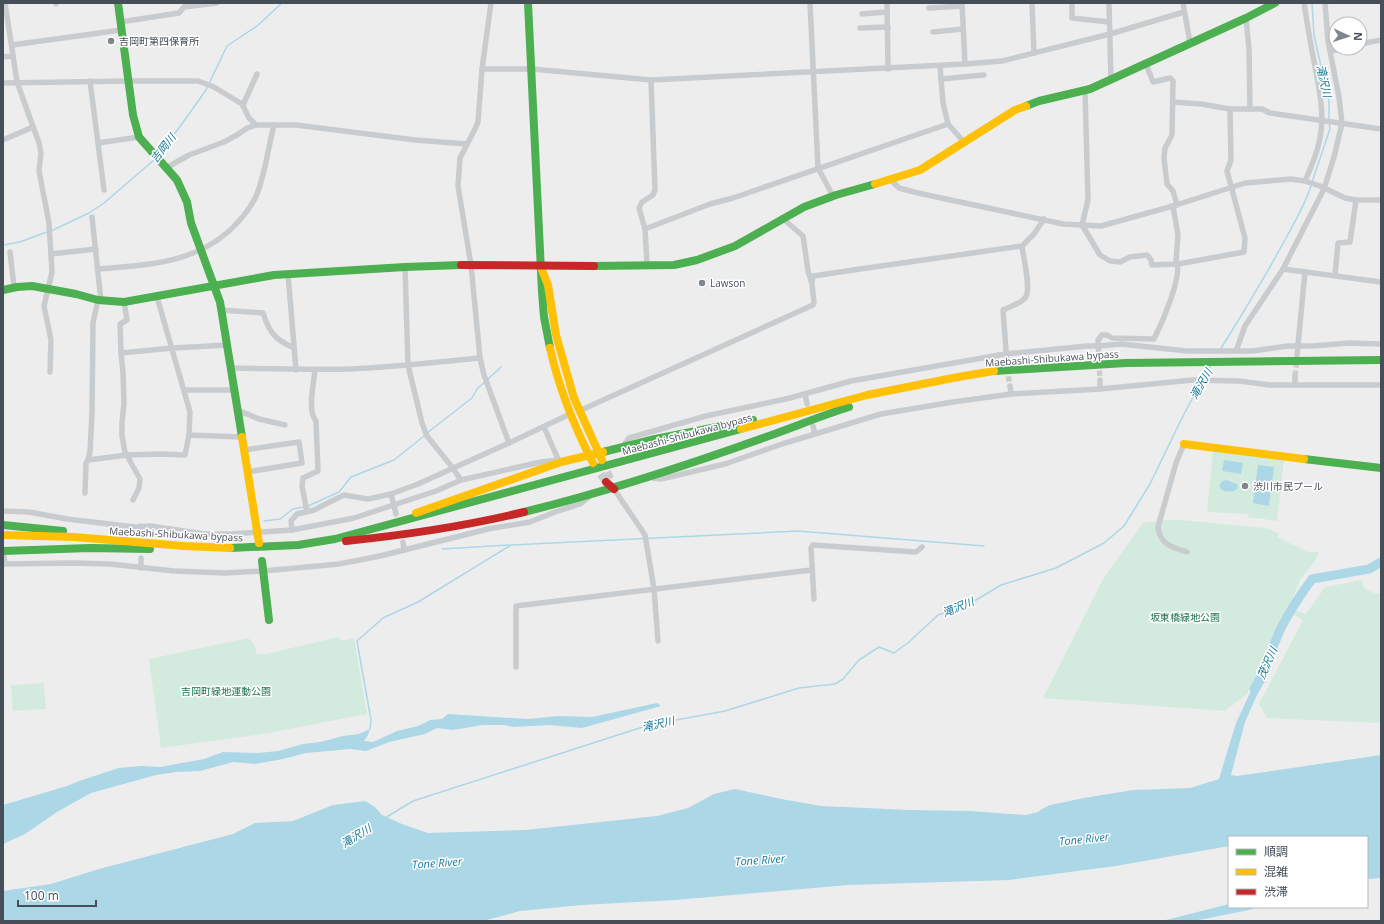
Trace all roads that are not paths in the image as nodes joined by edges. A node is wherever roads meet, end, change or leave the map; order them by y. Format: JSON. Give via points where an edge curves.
{"nodes":[{"id":1,"x":5,"y":3,"type":"edge"},
{"id":2,"x":118,"y":3,"type":"edge"},
{"id":3,"x":217,"y":3,"type":"edge"},
{"id":4,"x":491,"y":3,"type":"edge"},
{"id":5,"x":528,"y":3,"type":"edge"},
{"id":6,"x":810,"y":3,"type":"edge"},
{"id":7,"x":886,"y":3,"type":"edge"},
{"id":8,"x":1032,"y":3,"type":"edge"},
{"id":9,"x":1072,"y":3,"type":"edge"},
{"id":10,"x":1109,"y":3,"type":"edge"},
{"id":11,"x":1184,"y":3,"type":"edge"},
{"id":12,"x":1274,"y":3,"type":"edge"},
{"id":13,"x":1304,"y":3,"type":"edge"},
{"id":14,"x":1325,"y":3,"type":"edge"},
{"id":15,"x":962,"y":5,"type":"edge"},
{"id":16,"x":929,"y":8,"type":"dead end"},
{"id":17,"x":887,"y":12,"type":"junction"},
{"id":18,"x":1184,"y":12,"type":"junction"},
{"id":19,"x":862,"y":14,"type":"dead end"},
{"id":20,"x":1246,"y":18,"type":"junction"},
{"id":21,"x":1109,"y":22,"type":"junction"},
{"id":22,"x":121,"y":26,"type":"junction"},
{"id":23,"x":888,"y":27,"type":"junction"},
{"id":24,"x":860,"y":28,"type":"dead end"},
{"id":25,"x":963,"y":29,"type":"junction"},
{"id":26,"x":933,"y":32,"type":"dead end"},
{"id":27,"x":1110,"y":34,"type":"junction"},
{"id":28,"x":1381,"y":40,"type":"edge"},
{"id":29,"x":1328,"y":41,"type":"edge"},
{"id":30,"x":1368,"y":42,"type":"edge"},
{"id":31,"x":1190,"y":43,"type":"junction"},
{"id":32,"x":12,"y":45,"type":"junction"},
{"id":33,"x":1034,"y":53,"type":"junction"},
{"id":34,"x":13,"y":56,"type":"junction"},
{"id":35,"x":1332,"y":56,"type":"edge"},
{"id":36,"x":3,"y":57,"type":"edge"},
{"id":37,"x":965,"y":64,"type":"junction"},
{"id":38,"x":1146,"y":64,"type":"junction"},
{"id":39,"x":940,"y":66,"type":"junction"},
{"id":40,"x":482,"y":69,"type":"junction"},
{"id":41,"x":532,"y":69,"type":"junction"},
{"id":42,"x":888,"y":69,"type":"junction"},
{"id":43,"x":814,"y":71,"type":"junction"},
{"id":44,"x":257,"y":74,"type":"dead end"},
{"id":45,"x":984,"y":76,"type":"dead end"},
{"id":46,"x":941,"y":79,"type":"junction"},
{"id":47,"x":651,"y":80,"type":"junction"},
{"id":48,"x":1112,"y":80,"type":"junction"},
{"id":49,"x":90,"y":81,"type":"junction"},
{"id":50,"x":128,"y":81,"type":"junction"},
{"id":51,"x":17,"y":82,"type":"junction"},
{"id":52,"x":3,"y":83,"type":"edge"},
{"id":53,"x":1084,"y":90,"type":"junction"},
{"id":54,"x":1173,"y":102,"type":"junction"},
{"id":55,"x":243,"y":105,"type":"junction"},
{"id":56,"x":1230,"y":109,"type":"junction"},
{"id":57,"x":1250,"y":109,"type":"junction"},
{"id":58,"x":1323,"y":120,"type":"junction"},
{"id":59,"x":948,"y":124,"type":"junction"},
{"id":60,"x":1342,"y":124,"type":"junction"},
{"id":61,"x":256,"y":125,"type":"junction"},
{"id":62,"x":274,"y":125,"type":"junction"},
{"id":63,"x":33,"y":127,"type":"junction"},
{"id":64,"x":1381,"y":128,"type":"edge"},
{"id":65,"x":139,"y":137,"type":"junction"},
{"id":66,"x":3,"y":140,"type":"edge"},
{"id":67,"x":965,"y":142,"type":"junction"},
{"id":68,"x":98,"y":143,"type":"junction"},
{"id":69,"x":467,"y":144,"type":"junction"},
{"id":70,"x":164,"y":166,"type":"junction"},
{"id":71,"x":818,"y":168,"type":"junction"},
{"id":72,"x":891,"y":180,"type":"junction"},
{"id":73,"x":1307,"y":182,"type":"junction"},
{"id":74,"x":1231,"y":188,"type":"junction"},
{"id":75,"x":1322,"y":188,"type":"junction"},
{"id":76,"x":104,"y":190,"type":"dead end"},
{"id":77,"x":833,"y":196,"type":"junction"},
{"id":78,"x":1356,"y":200,"type":"junction"},
{"id":79,"x":1381,"y":200,"type":"edge"},
{"id":80,"x":1175,"y":205,"type":"junction"},
{"id":81,"x":92,"y":217,"type":"dead end"},
{"id":82,"x":782,"y":218,"type":"junction"},
{"id":83,"x":1044,"y":219,"type":"junction"},
{"id":84,"x":1082,"y":225,"type":"junction"},
{"id":85,"x":645,"y":229,"type":"junction"},
{"id":86,"x":1022,"y":246,"type":"junction"},
{"id":87,"x":96,"y":249,"type":"junction"},
{"id":88,"x":200,"y":251,"type":"junction"},
{"id":89,"x":10,"y":252,"type":"dead end"},
{"id":90,"x":51,"y":254,"type":"junction"},
{"id":91,"x":647,"y":264,"type":"junction"},
{"id":92,"x":1178,"y":264,"type":"junction"},
{"id":93,"x":471,"y":265,"type":"junction"},
{"id":94,"x":541,"y":266,"type":"junction"},
{"id":95,"x":405,"y":267,"type":"junction"},
{"id":96,"x":98,"y":269,"type":"junction"},
{"id":97,"x":1283,"y":269,"type":"junction"},
{"id":98,"x":1306,"y":272,"type":"junction"},
{"id":99,"x":288,"y":274,"type":"junction"},
{"id":100,"x":1335,"y":275,"type":"junction"},
{"id":101,"x":1381,"y":282,"type":"edge"},
{"id":102,"x":812,"y":284,"type":"junction"},
{"id":103,"x":14,"y":287,"type":"junction"},
{"id":104,"x":215,"y":287,"type":"junction"},
{"id":105,"x":48,"y":288,"type":"junction"},
{"id":106,"x":3,"y":290,"type":"edge"},
{"id":107,"x":157,"y":297,"type":"junction"},
{"id":108,"x":99,"y":301,"type":"junction"},
{"id":109,"x":124,"y":302,"type":"junction"},
{"id":110,"x":221,"y":310,"type":"junction"},
{"id":111,"x":1381,"y":344,"type":"edge"},
{"id":112,"x":227,"y":345,"type":"junction"},
{"id":113,"x":1098,"y":346,"type":"junction"},
{"id":114,"x":1298,"y":346,"type":"junction"},
{"id":115,"x":173,"y":348,"type":"junction"},
{"id":116,"x":294,"y":348,"type":"junction"},
{"id":117,"x":1234,"y":351,"type":"junction"},
{"id":118,"x":120,"y":353,"type":"junction"},
{"id":119,"x":1005,"y":354,"type":"junction"},
{"id":120,"x":1298,"y":355,"type":"tunnel mouth"},
{"id":121,"x":1099,"y":356,"type":"tunnel mouth"},
{"id":122,"x":480,"y":358,"type":"junction"},
{"id":123,"x":1380,"y":361,"type":"edge"},
{"id":124,"x":1007,"y":364,"type":"tunnel mouth"},
{"id":125,"x":408,"y":365,"type":"junction"},
{"id":126,"x":231,"y":368,"type":"junction"},
{"id":127,"x":296,"y":370,"type":"junction"},
{"id":128,"x":315,"y":370,"type":"junction"},
{"id":129,"x":50,"y":372,"type":"dead end"},
{"id":130,"x":1295,"y":376,"type":"tunnel mouth"},
{"id":131,"x":1100,"y":380,"type":"tunnel mouth"},
{"id":132,"x":1295,"y":384,"type":"junction"},
{"id":133,"x":1381,"y":385,"type":"edge"},
{"id":134,"x":913,"y":386,"type":"junction"},
{"id":135,"x":1010,"y":386,"type":"tunnel mouth"},
{"id":136,"x":1100,"y":389,"type":"junction"},
{"id":137,"x":185,"y":390,"type":"junction"},
{"id":138,"x":234,"y":390,"type":"junction"},
{"id":139,"x":805,"y":394,"type":"junction"},
{"id":140,"x":1011,"y":394,"type":"junction"},
{"id":141,"x":868,"y":395,"type":"junction"},
{"id":142,"x":807,"y":404,"type":"dead end"},
{"id":143,"x":237,"y":410,"type":"junction"},
{"id":144,"x":579,"y":411,"type":"junction"},
{"id":145,"x":570,"y":414,"type":"junction"},
{"id":146,"x":285,"y":425,"type":"dead end"},
{"id":147,"x":813,"y":426,"type":"dead end"},
{"id":148,"x":544,"y":427,"type":"junction"},
{"id":149,"x":815,"y":434,"type":"junction"},
{"id":150,"x":189,"y":435,"type":"junction"},
{"id":151,"x":241,"y":437,"type":"junction"},
{"id":152,"x":509,"y":443,"type":"junction"},
{"id":153,"x":1184,"y":444,"type":"joint"},
{"id":154,"x":623,"y":447,"type":"junction"},
{"id":155,"x":244,"y":450,"type":"junction"},
{"id":156,"x":127,"y":454,"type":"junction"},
{"id":157,"x":600,"y":457,"type":"junction"},
{"id":158,"x":88,"y":460,"type":"junction"},
{"id":159,"x":591,"y":460,"type":"junction"},
{"id":160,"x":559,"y":461,"type":"junction"},
{"id":161,"x":452,"y":468,"type":"junction"},
{"id":162,"x":1381,"y":468,"type":"edge"},
{"id":163,"x":247,"y":472,"type":"junction"},
{"id":164,"x":648,"y":477,"type":"junction"},
{"id":165,"x":461,"y":480,"type":"junction"},
{"id":166,"x":610,"y":484,"type":"junction"},
{"id":167,"x":85,"y":493,"type":"dead end"},
{"id":168,"x":391,"y":494,"type":"junction"},
{"id":169,"x":591,"y":495,"type":"junction"},
{"id":170,"x":133,"y":500,"type":"dead end"},
{"id":171,"x":394,"y":505,"type":"junction"},
{"id":172,"x":3,"y":510,"type":"edge"},
{"id":173,"x":307,"y":510,"type":"junction"},
{"id":174,"x":396,"y":514,"type":"dead end"},
{"id":175,"x":3,"y":525,"type":"edge"},
{"id":176,"x":140,"y":526,"type":"junction"},
{"id":177,"x":292,"y":530,"type":"junction"},
{"id":178,"x":372,"y":530,"type":"junction"},
{"id":179,"x":258,"y":533,"type":"junction"},
{"id":180,"x":3,"y":535,"type":"edge"},
{"id":181,"x":141,"y":535,"type":"dead end"},
{"id":182,"x":403,"y":542,"type":"dead end"},
{"id":183,"x":259,"y":543,"type":"dead end"},
{"id":184,"x":298,"y":545,"type":"junction"},
{"id":185,"x":184,"y":546,"type":"junction"},
{"id":186,"x":922,"y":547,"type":"dead end"},
{"id":187,"x":238,"y":548,"type":"junction"},
{"id":188,"x":404,"y":550,"type":"junction"},
{"id":189,"x":1186,"y":552,"type":"dead end"},
{"id":190,"x":4,"y":554,"type":"edge"},
{"id":191,"x":141,"y":558,"type":"dead end"},
{"id":192,"x":262,"y":561,"type":"dead end"},
{"id":193,"x":4,"y":564,"type":"edge"},
{"id":194,"x":141,"y":568,"type":"junction"},
{"id":195,"x":811,"y":570,"type":"junction"},
{"id":196,"x":263,"y":571,"type":"junction"},
{"id":197,"x":654,"y":589,"type":"junction"},
{"id":198,"x":814,"y":599,"type":"dead end"},
{"id":199,"x":269,"y":620,"type":"dead end"},
{"id":200,"x":658,"y":640,"type":"dead end"},
{"id":201,"x":516,"y":667,"type":"dead end"}],
"edges":[{"from":1,"to":32,"type":"street"},
{"from":2,"to":22,"type":"main road"},
{"from":3,"to":22,"type":"street","via":[[184,7],[179,13]]},
{"from":4,"to":40,"type":"street"},
{"from":5,"to":41,"type":"main road"},
{"from":6,"to":43,"type":"street"},
{"from":7,"to":17,"type":"street"},
{"from":8,"to":33,"type":"street"},
{"from":9,"to":21,"type":"street","via":[[1072,18]]},
{"from":10,"to":21,"type":"street"},
{"from":11,"to":18,"type":"street"},
{"from":12,"to":20,"type":"main road"},
{"from":13,"to":58,"type":"street"},
{"from":14,"to":29,"type":"street"},
{"from":15,"to":16,"type":"street"},
{"from":15,"to":25,"type":"street"},
{"from":17,"to":19,"type":"street"},
{"from":17,"to":23,"type":"street"},
{"from":18,"to":27,"type":"street"},
{"from":18,"to":31,"type":"street"},
{"from":20,"to":31,"type":"main road"},
{"from":20,"to":57,"type":"street"},
{"from":21,"to":27,"type":"street"},
{"from":22,"to":32,"type":"street"},
{"from":22,"to":50,"type":"main road"},
{"from":23,"to":24,"type":"street"},
{"from":23,"to":42,"type":"street"},
{"from":25,"to":26,"type":"street"},
{"from":25,"to":37,"type":"street"},
{"from":27,"to":33,"type":"street"},
{"from":27,"to":48,"type":"street"},
{"from":28,"to":30,"type":"street"},
{"from":31,"to":38,"type":"main road"},
{"from":32,"to":34,"type":"street"},
{"from":33,"to":37,"type":"street","via":[[1002,61]]},
{"from":34,"to":36,"type":"street"},
{"from":34,"to":51,"type":"street"},
{"from":35,"to":60,"type":"street"},
{"from":37,"to":39,"type":"street"},
{"from":38,"to":48,"type":"main road"},
{"from":38,"to":54,"type":"street","via":[[1153,82],[1170,78],[1173,81]]},
{"from":39,"to":42,"type":"street"},
{"from":39,"to":46,"type":"street"},
{"from":40,"to":41,"type":"street"},
{"from":40,"to":69,"type":"street","via":[[478,122]]},
{"from":41,"to":47,"type":"street"},
{"from":41,"to":94,"type":"main road"},
{"from":42,"to":43,"type":"street"},
{"from":43,"to":47,"type":"street"},
{"from":43,"to":71,"type":"street"},
{"from":44,"to":55,"type":"street"},
{"from":45,"to":46,"type":"street"},
{"from":46,"to":59,"type":"street"},
{"from":47,"to":85,"type":"street","via":[[655,190],[653,195],[640,204],[639,212]]},
{"from":48,"to":53,"type":"main road"},
{"from":49,"to":50,"type":"street"},
{"from":49,"to":51,"type":"street"},
{"from":49,"to":68,"type":"street"},
{"from":50,"to":55,"type":"street","via":[[198,81],[214,87]]},
{"from":50,"to":65,"type":"main road"},
{"from":51,"to":52,"type":"street"},
{"from":51,"to":63,"type":"street"},
{"from":53,"to":67,"type":"main road","via":[[1015,110]]},
{"from":53,"to":84,"type":"street","via":[[1088,200]]},
{"from":54,"to":56,"type":"street","via":[[1206,104]]},
{"from":54,"to":80,"type":"street","via":[[1172,135],[1165,148],[1164,158],[1168,184]]},
{"from":55,"to":61,"type":"street","via":[[249,118]]},
{"from":56,"to":57,"type":"street"},
{"from":56,"to":74,"type":"street","via":[[1231,160],[1227,171]]},
{"from":57,"to":58,"type":"street"},
{"from":58,"to":60,"type":"street"},
{"from":58,"to":73,"type":"street","via":[[1319,146]]},
{"from":59,"to":67,"type":"street"},
{"from":59,"to":71,"type":"street"},
{"from":60,"to":64,"type":"street"},
{"from":60,"to":75,"type":"street","via":[[1334,157]]},
{"from":61,"to":62,"type":"street"},
{"from":61,"to":70,"type":"street","via":[[224,142]]},
{"from":62,"to":69,"type":"street","via":[[296,125]]},
{"from":62,"to":88,"type":"street","via":[[265,171],[253,202],[224,237]]},
{"from":63,"to":66,"type":"street"},
{"from":63,"to":90,"type":"street","via":[[41,153],[39,171],[49,223]]},
{"from":65,"to":68,"type":"street"},
{"from":65,"to":70,"type":"main road"},
{"from":67,"to":72,"type":"main road","via":[[920,170]]},
{"from":68,"to":76,"type":"street"},
{"from":69,"to":93,"type":"street","via":[[460,158],[458,186]]},
{"from":70,"to":88,"type":"main road","via":[[176,180],[187,202]]},
{"from":71,"to":77,"type":"street"},
{"from":71,"to":85,"type":"street"},
{"from":72,"to":77,"type":"main road"},
{"from":72,"to":83,"type":"street","via":[[899,188],[918,193]]},
{"from":73,"to":74,"type":"street","via":[[1291,179],[1245,183]]},
{"from":73,"to":75,"type":"street"},
{"from":74,"to":80,"type":"street"},
{"from":74,"to":92,"type":"street","via":[[1245,238],[1244,252]]},
{"from":75,"to":78,"type":"street"},
{"from":75,"to":97,"type":"street"},
{"from":77,"to":82,"type":"main road"},
{"from":78,"to":79,"type":"street"},
{"from":78,"to":100,"type":"street","via":[[1350,242],[1338,243]]},
{"from":80,"to":84,"type":"street","via":[[1101,226]]},
{"from":80,"to":92,"type":"street"},
{"from":81,"to":87,"type":"street"},
{"from":82,"to":91,"type":"main road","via":[[735,246],[711,256],[674,265]]},
{"from":82,"to":102,"type":"street","via":[[802,236]]},
{"from":83,"to":84,"type":"street"},
{"from":83,"to":86,"type":"street"},
{"from":84,"to":92,"type":"street","via":[[1100,255],[1110,261],[1120,262],[1130,257],[1147,255],[1152,264]]},
{"from":85,"to":91,"type":"street"},
{"from":86,"to":102,"type":"street","via":[[813,276]]},
{"from":86,"to":119,"type":"street","via":[[1028,294],[1025,299],[1003,310]]},
{"from":87,"to":90,"type":"street"},
{"from":87,"to":96,"type":"street"},
{"from":88,"to":96,"type":"street","via":[[148,264]]},
{"from":88,"to":104,"type":"main road"},
{"from":89,"to":103,"type":"street"},
{"from":90,"to":105,"type":"street","via":[[52,272]]},
{"from":91,"to":94,"type":"main road"},
{"from":92,"to":113,"type":"street","via":[[1177,277],[1164,318],[1154,339],[1112,338],[1104,334],[1098,340]]},
{"from":93,"to":94,"type":"main road"},
{"from":93,"to":95,"type":"main road"},
{"from":93,"to":122,"type":"street"},
{"from":94,"to":144,"type":"main road","via":[[548,285],[561,353]]},
{"from":94,"to":145,"type":"main road","via":[[540,284],[547,336]]},
{"from":95,"to":99,"type":"main road"},
{"from":95,"to":125,"type":"street"},
{"from":96,"to":108,"type":"street"},
{"from":97,"to":98,"type":"street"},
{"from":97,"to":117,"type":"street","via":[[1245,326]]},
{"from":98,"to":100,"type":"street"},
{"from":98,"to":114,"type":"street"},
{"from":99,"to":104,"type":"main road"},
{"from":99,"to":116,"type":"street"},
{"from":100,"to":101,"type":"street"},
{"from":102,"to":144,"type":"street","via":[[813,305]]},
{"from":103,"to":105,"type":"main road"},
{"from":103,"to":106,"type":"main road"},
{"from":104,"to":107,"type":"main road"},
{"from":104,"to":110,"type":"main road"},
{"from":105,"to":108,"type":"main road"},
{"from":105,"to":129,"type":"street","via":[[44,306],[51,340]]},
{"from":107,"to":109,"type":"main road"},
{"from":107,"to":115,"type":"street"},
{"from":108,"to":109,"type":"main road"},
{"from":108,"to":158,"type":"street","via":[[93,323],[92,413]]},
{"from":109,"to":118,"type":"street","via":[[127,320],[120,324]]},
{"from":110,"to":112,"type":"main road"},
{"from":110,"to":116,"type":"street","via":[[263,313],[268,328],[282,343]]},
{"from":111,"to":114,"type":"street"},
{"from":112,"to":115,"type":"street"},
{"from":112,"to":126,"type":"main road"},
{"from":113,"to":117,"type":"street","via":[[1121,344],[1187,351]]},
{"from":113,"to":119,"type":"street"},
{"from":113,"to":121,"type":"street"},
{"from":114,"to":117,"type":"street"},
{"from":114,"to":120,"type":"street"},
{"from":115,"to":118,"type":"street"},
{"from":115,"to":137,"type":"street"},
{"from":116,"to":127,"type":"street"},
{"from":118,"to":156,"type":"street","via":[[124,403],[122,436]]},
{"from":119,"to":124,"type":"street"},
{"from":119,"to":139,"type":"street","via":[[851,381]]},
{"from":122,"to":125,"type":"street"},
{"from":122,"to":152,"type":"street","via":[[487,386]]},
{"from":123,"to":134,"type":"main road","name":"Maebashi-Shibukawa bypass","via":[[1126,363],[1004,370]]},
{"from":125,"to":128,"type":"street"},
{"from":125,"to":161,"type":"street","via":[[427,436]]},
{"from":126,"to":127,"type":"street"},
{"from":126,"to":138,"type":"main road"},
{"from":127,"to":128,"type":"street"},
{"from":128,"to":173,"type":"street","via":[[311,403],[312,417],[316,420],[318,471],[303,478]]},
{"from":130,"to":132,"type":"street"},
{"from":131,"to":136,"type":"street"},
{"from":132,"to":133,"type":"street"},
{"from":132,"to":136,"type":"street","via":[[1193,380]]},
{"from":134,"to":141,"type":"main road","name":"Maebashi-Shibukawa bypass"},
{"from":134,"to":164,"type":"main road"},
{"from":135,"to":140,"type":"street"},
{"from":136,"to":140,"type":"street"},
{"from":137,"to":138,"type":"street"},
{"from":137,"to":150,"type":"street","via":[[190,412]]},
{"from":138,"to":143,"type":"main road"},
{"from":139,"to":142,"type":"street"},
{"from":139,"to":154,"type":"street","via":[[674,424],[629,438]]},
{"from":140,"to":149,"type":"street","via":[[881,414]]},
{"from":141,"to":154,"type":"main road","via":[[848,396],[769,416]]},
{"from":141,"to":178,"type":"main road","name":"Maebashi-Shibukawa bypass"},
{"from":143,"to":146,"type":"street","via":[[259,419]]},
{"from":143,"to":151,"type":"main road"},
{"from":144,"to":157,"type":"main road"},
{"from":145,"to":148,"type":"street"},
{"from":145,"to":159,"type":"main road"},
{"from":147,"to":149,"type":"street"},
{"from":148,"to":152,"type":"street"},
{"from":148,"to":160,"type":"street"},
{"from":149,"to":164,"type":"street","via":[[725,464],[661,479]]},
{"from":150,"to":151,"type":"street"},
{"from":150,"to":156,"type":"street","via":[[185,455]]},
{"from":151,"to":155,"type":"main road"},
{"from":152,"to":161,"type":"street"},
{"from":153,"to":162,"type":"main road"},
{"from":153,"to":189,"type":"street","via":[[1158,527],[1159,534],[1167,544]]},
{"from":154,"to":157,"type":"main road"},
{"from":155,"to":163,"type":"main road"},
{"from":155,"to":163,"type":"street","via":[[299,442],[302,463]]},
{"from":156,"to":158,"type":"street"},
{"from":156,"to":170,"type":"street","via":[[140,479]]},
{"from":157,"to":159,"type":"main road"},
{"from":158,"to":167,"type":"street"},
{"from":159,"to":160,"type":"main road"},
{"from":160,"to":165,"type":"street","via":[[541,462]]},
{"from":160,"to":178,"type":"main road"},
{"from":161,"to":165,"type":"street"},
{"from":161,"to":168,"type":"street"},
{"from":163,"to":179,"type":"main road"},
{"from":164,"to":166,"type":"main road"},
{"from":165,"to":171,"type":"street"},
{"from":166,"to":169,"type":"main road"},
{"from":166,"to":197,"type":"street","via":[[645,535]]},
{"from":168,"to":171,"type":"street"},
{"from":168,"to":173,"type":"street","via":[[368,499],[344,495],[314,510]]},
{"from":169,"to":184,"type":"main road","via":[[531,511],[438,529],[374,539]]},
{"from":169,"to":188,"type":"street","via":[[580,504],[530,522],[488,529]]},
{"from":171,"to":174,"type":"street"},
{"from":171,"to":177,"type":"street","via":[[354,518]]},
{"from":172,"to":176,"type":"street"},
{"from":173,"to":177,"type":"street","via":[[297,514],[291,521]]},
{"from":175,"to":185,"type":"main road"},
{"from":176,"to":179,"type":"street","via":[[205,534]]},
{"from":176,"to":181,"type":"street"},
{"from":177,"to":179,"type":"street"},
{"from":178,"to":184,"type":"main road","name":"Maebashi-Shibukawa bypass"},
{"from":179,"to":183,"type":"main road"},
{"from":180,"to":185,"type":"main road","name":"Maebashi-Shibukawa bypass","via":[[74,537]]},
{"from":182,"to":188,"type":"street"},
{"from":184,"to":187,"type":"main road","name":"Maebashi-Shibukawa bypass"},
{"from":185,"to":187,"type":"main road","name":"Maebashi-Shibukawa bypass"},
{"from":186,"to":195,"type":"street","via":[[916,552],[813,545]]},
{"from":187,"to":190,"type":"main road","via":[[90,548]]},
{"from":188,"to":196,"type":"street","via":[[339,564]]},
{"from":190,"to":193,"type":"street"},
{"from":191,"to":194,"type":"street"},
{"from":192,"to":196,"type":"main road"},
{"from":193,"to":194,"type":"street","via":[[110,564]]},
{"from":194,"to":196,"type":"street","via":[[225,573]]},
{"from":195,"to":197,"type":"street"},
{"from":195,"to":198,"type":"street"},
{"from":196,"to":199,"type":"main road"},
{"from":197,"to":200,"type":"street"},
{"from":197,"to":201,"type":"street","via":[[516,606]]}]}
